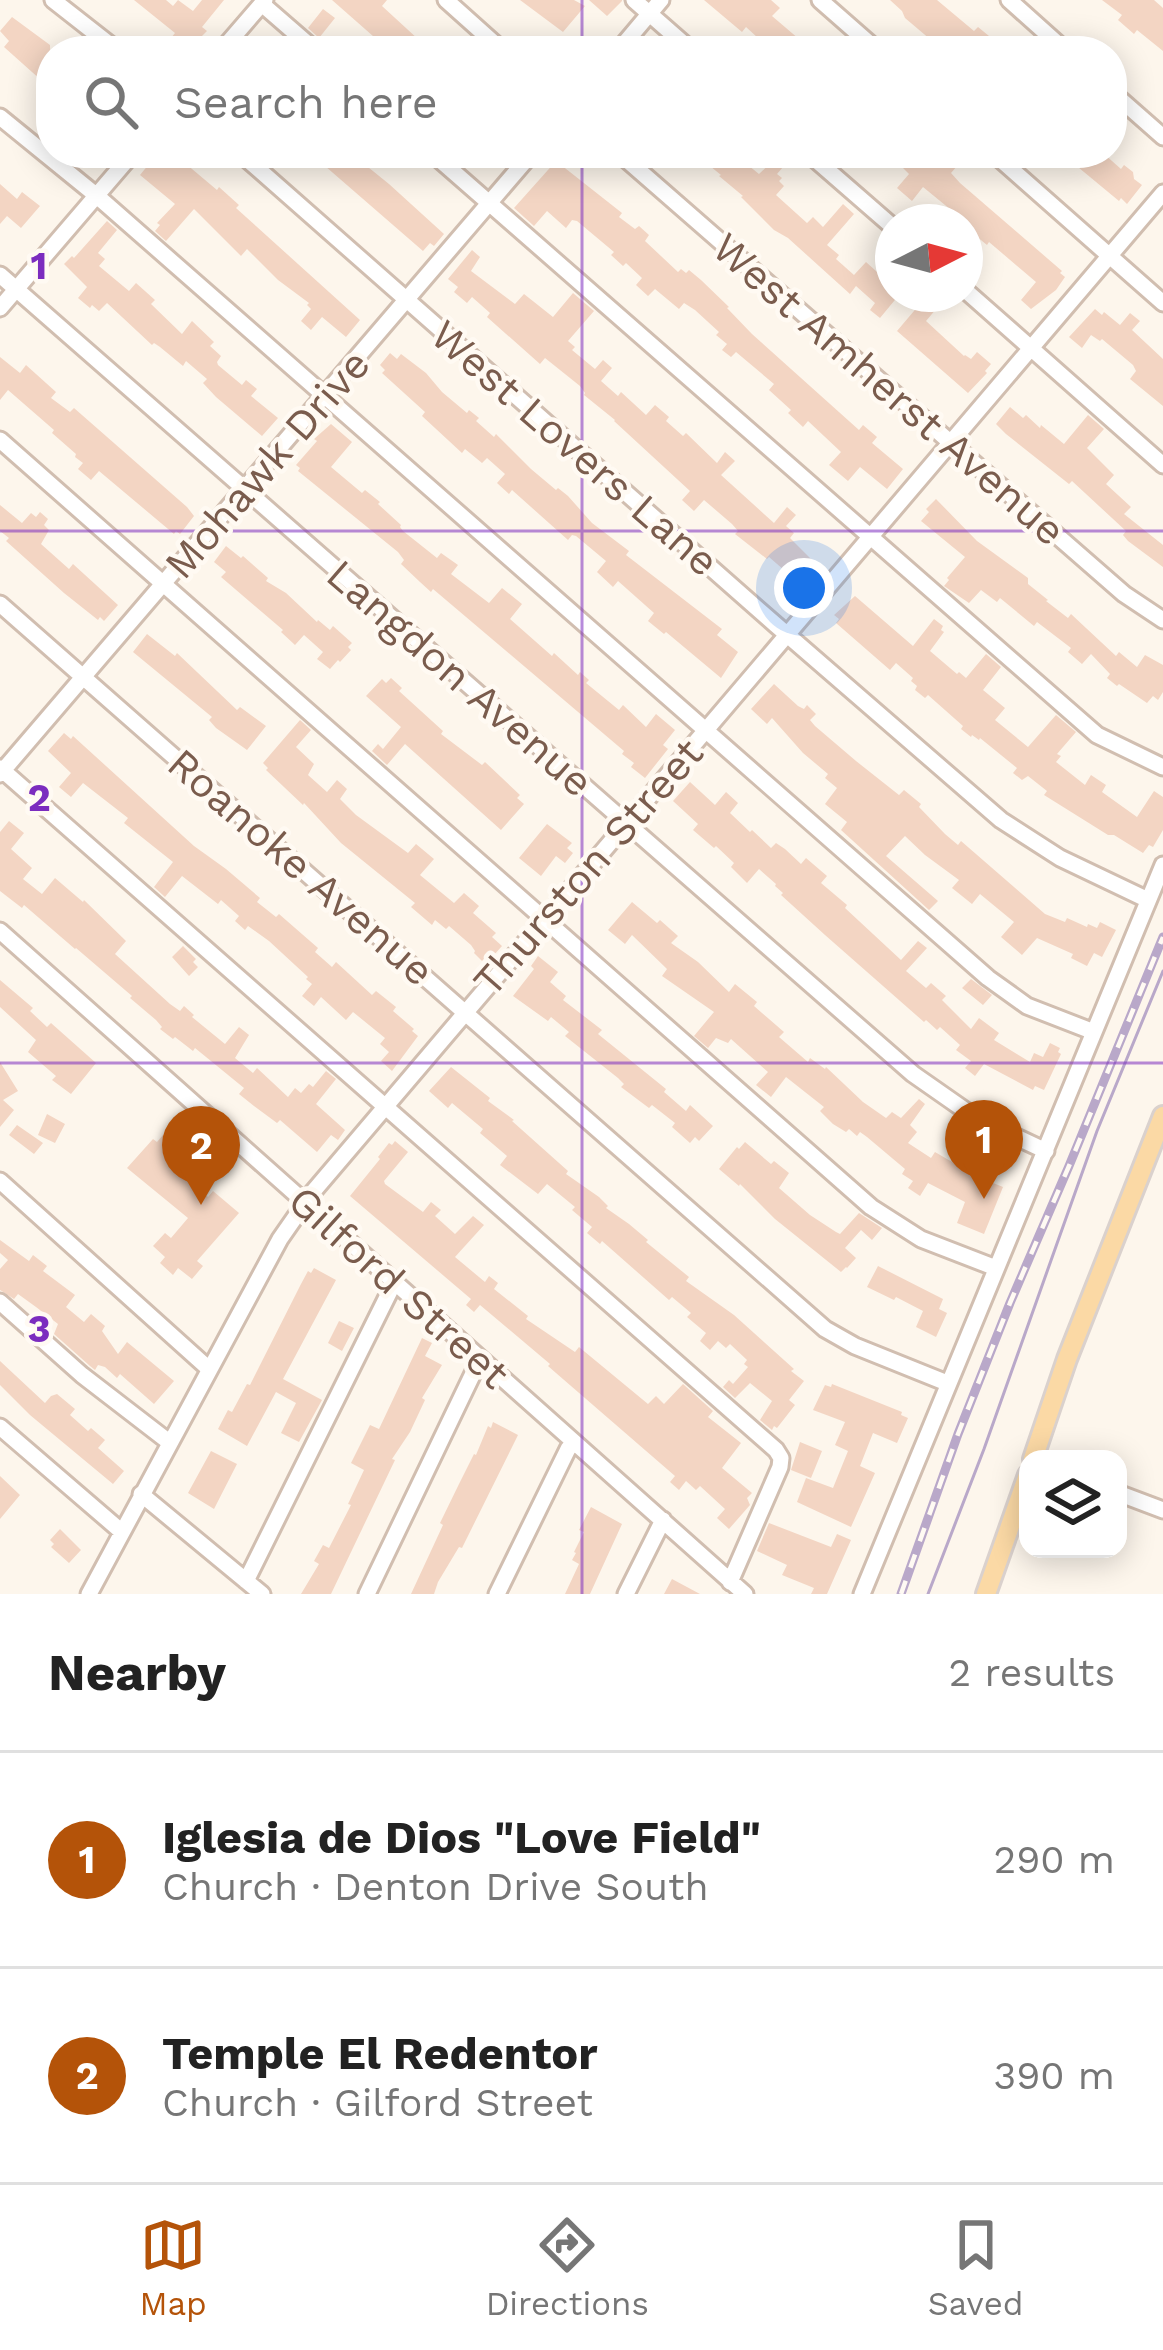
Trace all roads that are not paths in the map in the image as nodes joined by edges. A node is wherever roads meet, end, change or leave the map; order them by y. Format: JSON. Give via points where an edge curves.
{"nodes":[{"id":1,"x":53,"y":0,"type":"edge"},
{"id":2,"x":446,"y":0,"type":"edge"},
{"id":3,"x":634,"y":0,"type":"edge"},
{"id":4,"x":661,"y":0,"type":"edge"},
{"id":5,"x":820,"y":0,"type":"edge"},
{"id":6,"x":1009,"y":0,"type":"edge"},
{"id":7,"x":264,"y":2,"type":"edge"},
{"id":8,"x":649,"y":14,"type":"junction"},
{"id":9,"x":99,"y":36,"type":"edge"},
{"id":10,"x":234,"y":36,"type":"edge"},
{"id":11,"x":300,"y":36,"type":"edge"},
{"id":12,"x":486,"y":36,"type":"edge"},
{"id":13,"x":631,"y":36,"type":"edge"},
{"id":14,"x":675,"y":36,"type":"edge"},
{"id":15,"x":861,"y":36,"type":"edge"},
{"id":16,"x":1049,"y":36,"type":"edge"},
{"id":17,"x":1127,"y":105,"type":"edge"},
{"id":18,"x":0,"y":117,"type":"edge"},
{"id":19,"x":1163,"y":137,"type":"edge"},
{"id":20,"x":36,"y":146,"type":"edge"},
{"id":21,"x":63,"y":168,"type":"edge"},
{"id":22,"x":120,"y":168,"type":"edge"},
{"id":23,"x":257,"y":168,"type":"edge"},
{"id":24,"x":449,"y":168,"type":"edge"},
{"id":25,"x":519,"y":168,"type":"edge"},
{"id":26,"x":636,"y":168,"type":"edge"},
{"id":27,"x":825,"y":168,"type":"edge"},
{"id":28,"x":1010,"y":168,"type":"edge"},
{"id":29,"x":1163,"y":193,"type":"edge"},
{"id":30,"x":97,"y":196,"type":"junction"},
{"id":31,"x":490,"y":203,"type":"junction"},
{"id":32,"x":875,"y":211,"type":"edge"},
{"id":33,"x":1109,"y":256,"type":"junction"},
{"id":34,"x":0,"y":275,"type":"edge"},
{"id":35,"x":16,"y":289,"type":"junction"},
{"id":36,"x":409,"y":300,"type":"junction"},
{"id":37,"x":1163,"y":303,"type":"edge"},
{"id":38,"x":983,"y":306,"type":"edge"},
{"id":39,"x":0,"y":308,"type":"edge"},
{"id":40,"x":1032,"y":348,"type":"junction"},
{"id":41,"x":325,"y":396,"type":"junction"},
{"id":42,"x":0,"y":440,"type":"edge"},
{"id":43,"x":952,"y":444,"type":"junction"},
{"id":44,"x":1163,"y":465,"type":"edge"},
{"id":45,"x":244,"y":489,"type":"junction"},
{"id":46,"x":871,"y":538,"type":"junction"},
{"id":47,"x":164,"y":584,"type":"junction"},
{"id":48,"x":0,"y":604,"type":"edge"},
{"id":49,"x":1163,"y":620,"type":"edge"},
{"id":50,"x":787,"y":635,"type":"junction"},
{"id":51,"x":84,"y":676,"type":"junction"},
{"id":52,"x":706,"y":730,"type":"junction"},
{"id":53,"x":1163,"y":767,"type":"edge"},
{"id":54,"x":1,"y":770,"type":"edge"},
{"id":55,"x":626,"y":824,"type":"junction"},
{"id":56,"x":1163,"y":865,"type":"edge"},
{"id":57,"x":1148,"y":900,"type":"junction"},
{"id":58,"x":544,"y":919,"type":"junction"},
{"id":59,"x":0,"y":931,"type":"edge"},
{"id":60,"x":464,"y":1011,"type":"junction"},
{"id":61,"x":1094,"y":1032,"type":"junction"},
{"id":62,"x":386,"y":1106,"type":"junction"},
{"id":63,"x":1163,"y":1116,"type":"edge"},
{"id":64,"x":1046,"y":1151,"type":"junction"},
{"id":65,"x":0,"y":1181,"type":"edge"},
{"id":66,"x":305,"y":1202,"type":"junction"},
{"id":67,"x":996,"y":1268,"type":"junction"},
{"id":68,"x":394,"y":1283,"type":"junction"},
{"id":69,"x":0,"y":1302,"type":"edge"},
{"id":70,"x":479,"y":1360,"type":"junction"},
{"id":71,"x":208,"y":1369,"type":"junction"},
{"id":72,"x":947,"y":1383,"type":"junction"},
{"id":73,"x":0,"y":1427,"type":"edge"},
{"id":74,"x":169,"y":1442,"type":"junction"},
{"id":75,"x":574,"y":1442,"type":"junction"},
{"id":76,"x":1036,"y":1450,"type":"edge"},
{"id":77,"x":141,"y":1494,"type":"junction"},
{"id":78,"x":1127,"y":1496,"type":"edge"},
{"id":79,"x":1019,"y":1505,"type":"edge"},
{"id":80,"x":1163,"y":1510,"type":"edge"},
{"id":81,"x":663,"y":1520,"type":"junction"},
{"id":82,"x":122,"y":1532,"type":"junction"},
{"id":83,"x":246,"y":1581,"type":"junction"},
{"id":84,"x":730,"y":1582,"type":"junction"},
{"id":85,"x":993,"y":1592,"type":"edge"},
{"id":86,"x":89,"y":1594,"type":"edge"},
{"id":87,"x":262,"y":1594,"type":"edge"},
{"id":88,"x":367,"y":1594,"type":"edge"},
{"id":89,"x":497,"y":1594,"type":"edge"},
{"id":90,"x":626,"y":1594,"type":"edge"},
{"id":91,"x":745,"y":1594,"type":"edge"},
{"id":92,"x":862,"y":1594,"type":"edge"}],
"edges":[{"from":1,"to":9,"type":"street"},
{"from":2,"to":12,"type":"street"},
{"from":3,"to":8,"type":"street"},
{"from":4,"to":8,"type":"street"},
{"from":5,"to":15,"type":"street"},
{"from":6,"to":16,"type":"street"},
{"from":7,"to":10,"type":"street"},
{"from":7,"to":11,"type":"street"},
{"from":8,"to":13,"type":"street"},
{"from":8,"to":14,"type":"street"},
{"from":17,"to":19,"type":"street"},
{"from":18,"to":20,"type":"street"},
{"from":21,"to":30,"type":"street"},
{"from":22,"to":30,"type":"street"},
{"from":23,"to":36,"type":"street","name":"West Lovers Lane"},
{"from":24,"to":31,"type":"street"},
{"from":25,"to":31,"type":"street","name":"Mohawk Drive"},
{"from":26,"to":43,"type":"street","name":"West Amherst Avenue"},
{"from":27,"to":32,"type":"street"},
{"from":28,"to":33,"type":"street"},
{"from":29,"to":33,"type":"street","name":"Thurston Street"},
{"from":30,"to":35,"type":"street"},
{"from":30,"to":41,"type":"street"},
{"from":31,"to":36,"type":"street","name":"Mohawk Drive"},
{"from":31,"to":46,"type":"street"},
{"from":33,"to":37,"type":"street"},
{"from":33,"to":40,"type":"street","name":"Thurston Street"},
{"from":34,"to":35,"type":"street","name":"Langdon Avenue"},
{"from":35,"to":39,"type":"street"},
{"from":35,"to":45,"type":"street","name":"Langdon Avenue"},
{"from":36,"to":41,"type":"street","name":"Mohawk Drive"},
{"from":36,"to":50,"type":"street","name":"West Lovers Lane"},
{"from":38,"to":40,"type":"street"},
{"from":40,"to":43,"type":"street","name":"Thurston Street"},
{"from":40,"to":44,"type":"street"},
{"from":41,"to":45,"type":"street","name":"Mohawk Drive"},
{"from":41,"to":52,"type":"street"},
{"from":42,"to":47,"type":"street"},
{"from":43,"to":46,"type":"street","name":"Thurston Street"},
{"from":43,"to":49,"type":"street","name":"West Amherst Avenue"},
{"from":45,"to":47,"type":"street","name":"Mohawk Drive"},
{"from":45,"to":55,"type":"street","name":"Langdon Avenue"},
{"from":46,"to":50,"type":"street","name":"Thurston Street"},
{"from":46,"to":53,"type":"street","via":[[1097,735]]},
{"from":47,"to":51,"type":"street","name":"Mohawk Drive"},
{"from":47,"to":58,"type":"street"},
{"from":48,"to":51,"type":"street","name":"Roanoke Avenue"},
{"from":50,"to":52,"type":"street","name":"Thurston Street"},
{"from":50,"to":57,"type":"street","name":"West Lovers Lane","via":[[1023,837]]},
{"from":51,"to":54,"type":"street","name":"Mohawk Drive"},
{"from":51,"to":60,"type":"street","name":"Roanoke Avenue"},
{"from":52,"to":55,"type":"street","name":"Thurston Street"},
{"from":52,"to":61,"type":"street","via":[[1007,993]]},
{"from":54,"to":62,"type":"street"},
{"from":55,"to":58,"type":"street","name":"Thurston Street"},
{"from":55,"to":64,"type":"street","name":"Langdon Avenue","via":[[913,1074],[976,1118]]},
{"from":56,"to":57,"type":"street"},
{"from":57,"to":61,"type":"street"},
{"from":58,"to":60,"type":"street","name":"Thurston Street"},
{"from":58,"to":67,"type":"street","via":[[871,1207],[921,1239]]},
{"from":59,"to":66,"type":"street","name":"Gilford Street"},
{"from":60,"to":62,"type":"street","name":"Thurston Street"},
{"from":60,"to":72,"type":"street","name":"Roanoke Avenue","via":[[825,1329]]},
{"from":61,"to":64,"type":"street"},
{"from":62,"to":66,"type":"street","name":"Thurston Street"},
{"from":62,"to":84,"type":"street","via":[[776,1450],[780,1467]]},
{"from":63,"to":76,"type":"main road"},
{"from":64,"to":67,"type":"street"},
{"from":65,"to":71,"type":"street"},
{"from":66,"to":68,"type":"street","name":"Gilford Street"},
{"from":66,"to":71,"type":"street","name":"Thurston Street"},
{"from":67,"to":72,"type":"street"},
{"from":68,"to":70,"type":"street","name":"Gilford Street"},
{"from":68,"to":83,"type":"street"},
{"from":69,"to":74,"type":"street"},
{"from":70,"to":75,"type":"street","name":"Gilford Street"},
{"from":70,"to":88,"type":"street"},
{"from":71,"to":74,"type":"street","name":"Thurston Street"},
{"from":72,"to":92,"type":"street"},
{"from":73,"to":82,"type":"street"},
{"from":74,"to":77,"type":"street","name":"Thurston Street"},
{"from":75,"to":81,"type":"street","name":"Gilford Street"},
{"from":75,"to":89,"type":"street"},
{"from":77,"to":82,"type":"street","name":"Thurston Street"},
{"from":77,"to":83,"type":"street"},
{"from":78,"to":80,"type":"street"},
{"from":79,"to":85,"type":"main road"},
{"from":81,"to":84,"type":"street","name":"Gilford Street"},
{"from":81,"to":90,"type":"street"},
{"from":82,"to":86,"type":"street","name":"Thurston Street"},
{"from":83,"to":87,"type":"street"},
{"from":84,"to":91,"type":"street","name":"Gilford Street"}]}
